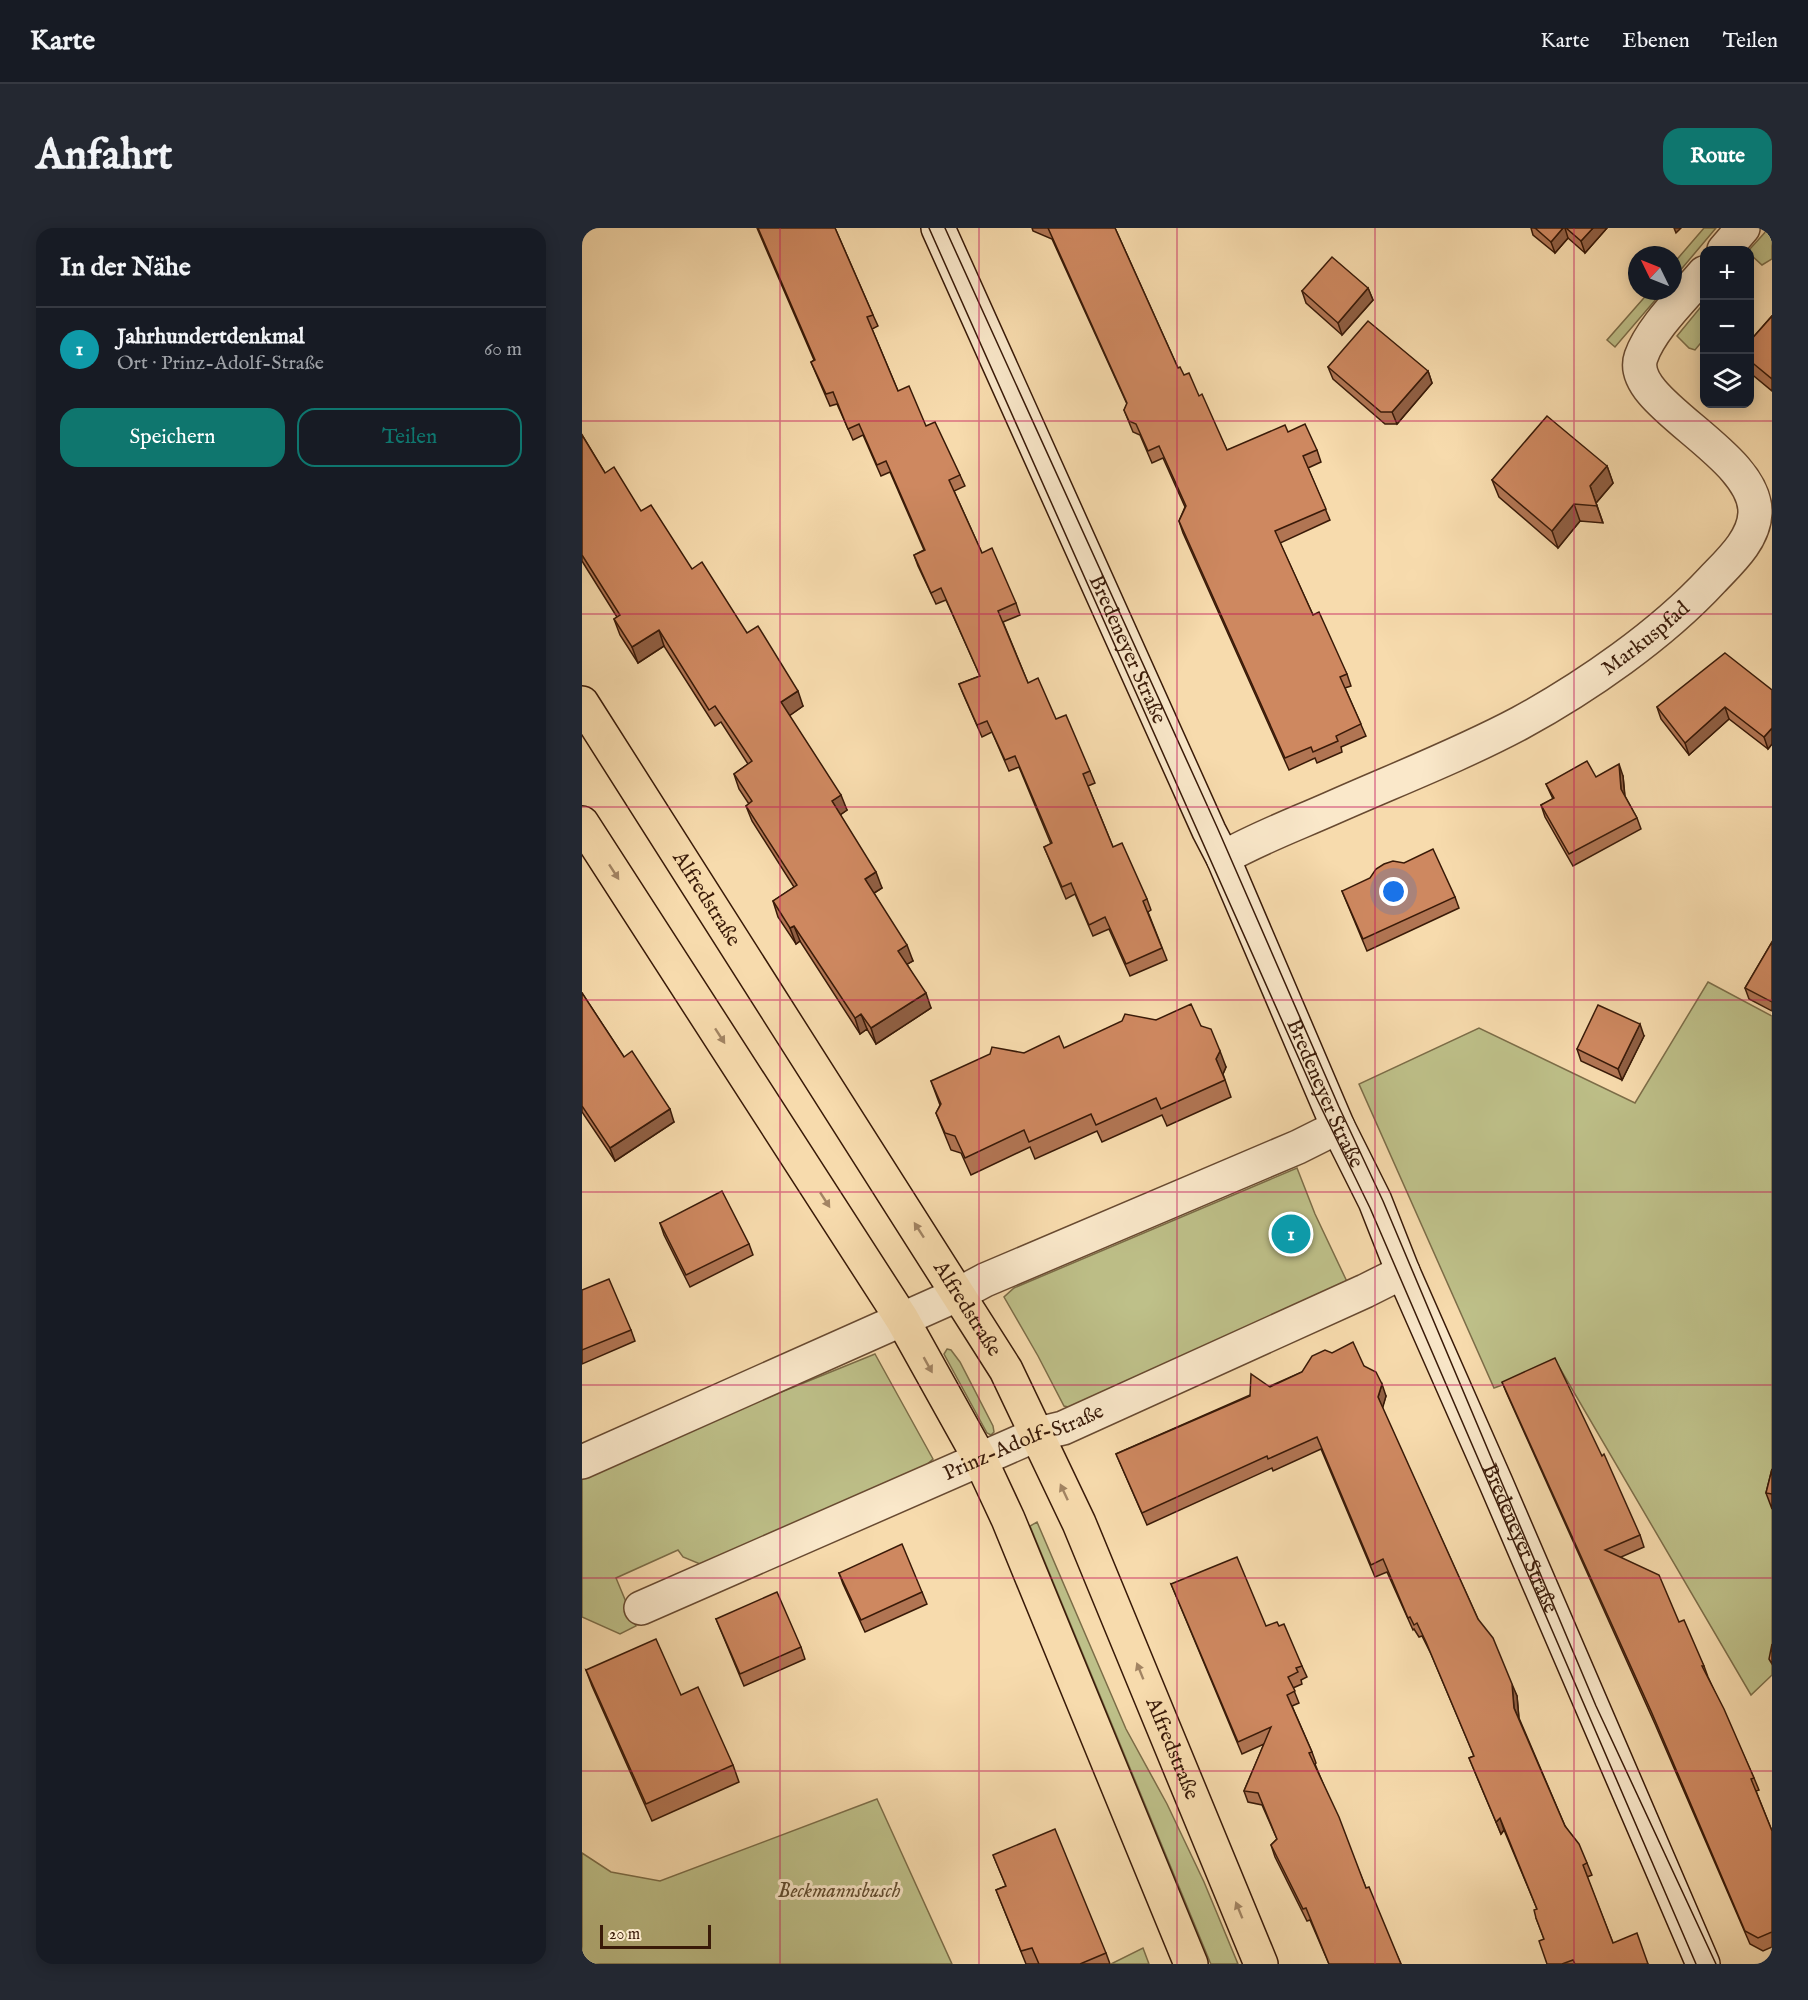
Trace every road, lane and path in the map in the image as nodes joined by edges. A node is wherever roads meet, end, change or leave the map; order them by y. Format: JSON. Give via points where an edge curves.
{"nodes":[{"id":1,"x":938,"y":228,"type":"edge"},
{"id":2,"x":1743,"y":228,"type":"edge"},
{"id":3,"x":1727,"y":246,"type":"edge"},
{"id":4,"x":1700,"y":278,"type":"edge"},
{"id":5,"x":582,"y":703,"type":"edge"},
{"id":6,"x":582,"y":823,"type":"edge"},
{"id":7,"x":1223,"y":858,"type":"junction"},
{"id":8,"x":1338,"y":1127,"type":"junction"},
{"id":9,"x":1403,"y":1272,"type":"junction"},
{"id":10,"x":959,"y":1294,"type":"junction"},
{"id":11,"x":902,"y":1319,"type":"junction"},
{"id":12,"x":1038,"y":1434,"type":"junction"},
{"id":13,"x":980,"y":1459,"type":"junction"},
{"id":14,"x":582,"y":1461,"type":"edge"},
{"id":15,"x":641,"y":1608,"type":"dead end"},
{"id":16,"x":1191,"y":1964,"type":"edge"},
{"id":17,"x":1261,"y":1964,"type":"edge"},
{"id":18,"x":1703,"y":1964,"type":"edge"}],
"edges":[{"from":1,"to":7,"type":"street","name":"Bredeneyer Straße"},
{"from":2,"to":3,"type":"street"},
{"from":4,"to":7,"type":"street","name":"Markuspfad","via":[[1658,327],[1640,359],[1640,374],[1664,405],[1723,455],[1752,494],[1755,513],[1750,534],[1736,554],[1702,591],[1642,643],[1520,723]]},
{"from":10,"to":5,"type":"main road","name":"Alfredstraße","one_way":true},
{"from":6,"to":11,"type":"main road","one_way":true},
{"from":7,"to":8,"type":"street","name":"Bredeneyer Straße"},
{"from":8,"to":9,"type":"street","name":"Bredeneyer Straße","via":[[1375,1201]]},
{"from":8,"to":10,"type":"street"},
{"from":9,"to":12,"type":"street","name":"Prinz-Adolf-Straße","via":[[1063,1428]]},
{"from":9,"to":18,"type":"street","name":"Bredeneyer Straße"},
{"from":10,"to":11,"type":"street"},
{"from":10,"to":12,"type":"main road","name":"Alfredstraße","via":[[1006,1370]]},
{"from":11,"to":13,"type":"main road","one_way":true},
{"from":11,"to":14,"type":"street"},
{"from":12,"to":13,"type":"street","name":"Prinz-Adolf-Straße"},
{"from":17,"to":12,"type":"main road","name":"Alfredstraße","one_way":true,"via":[[1079,1523]]},
{"from":13,"to":15,"type":"street","name":"Prinz-Adolf-Straße"},
{"from":13,"to":16,"type":"main road"}]}
